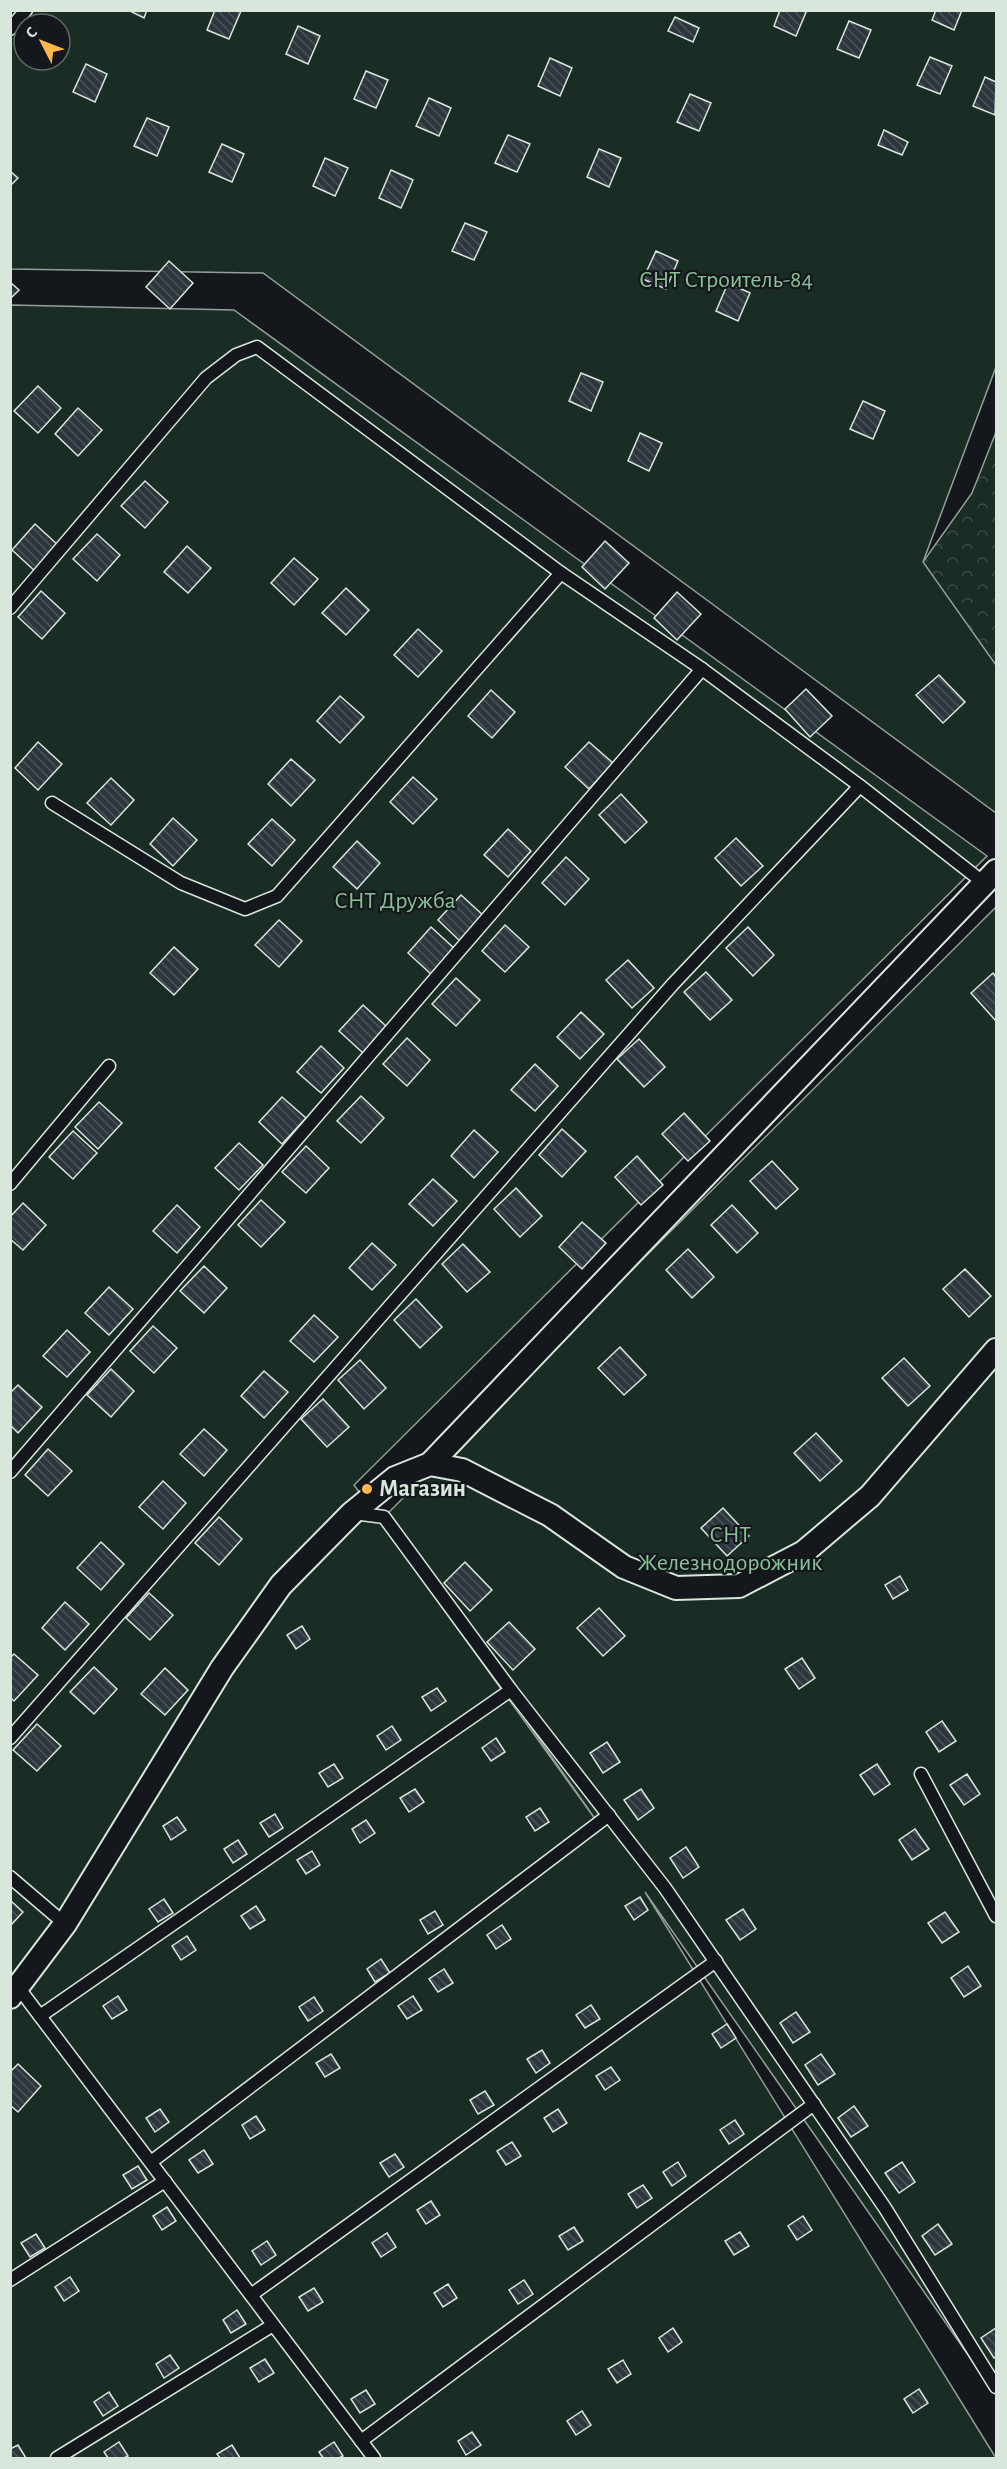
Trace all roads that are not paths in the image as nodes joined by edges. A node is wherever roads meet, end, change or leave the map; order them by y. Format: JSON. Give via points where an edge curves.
{"nodes":[{"id":1,"x":26,"y":10,"type":"edge"},
{"id":2,"x":10,"y":29,"type":"edge"},
{"id":3,"x":561,"y":573,"type":"junction"},
{"id":4,"x":10,"y":608,"type":"edge"},
{"id":5,"x":702,"y":669,"type":"junction"},
{"id":6,"x":860,"y":786,"type":"junction"},
{"id":7,"x":52,"y":803,"type":"dead end"},
{"id":8,"x":990,"y":877,"type":"edge"},
{"id":9,"x":109,"y":1066,"type":"dead end"},
{"id":10,"x":10,"y":1184,"type":"edge"},
{"id":11,"x":996,"y":1350,"type":"edge"},
{"id":12,"x":430,"y":1464,"type":"junction"},
{"id":13,"x":10,"y":1472,"type":"edge"},
{"id":14,"x":352,"y":1513,"type":"junction"},
{"id":15,"x":511,"y":1690,"type":"junction"},
{"id":16,"x":10,"y":1738,"type":"edge"},
{"id":17,"x":921,"y":1774,"type":"dead end"},
{"id":18,"x":609,"y":1815,"type":"junction"},
{"id":19,"x":10,"y":1877,"type":"edge"},
{"id":20,"x":996,"y":1916,"type":"edge"},
{"id":21,"x":65,"y":1924,"type":"junction"},
{"id":22,"x":716,"y":1961,"type":"junction"},
{"id":23,"x":14,"y":1992,"type":"edge"},
{"id":24,"x":40,"y":2016,"type":"junction"},
{"id":25,"x":814,"y":2104,"type":"junction"},
{"id":26,"x":151,"y":2162,"type":"junction"},
{"id":27,"x":165,"y":2181,"type":"junction"},
{"id":28,"x":10,"y":2280,"type":"edge"},
{"id":29,"x":251,"y":2295,"type":"junction"},
{"id":30,"x":273,"y":2325,"type":"junction"},
{"id":31,"x":996,"y":2387,"type":"edge"},
{"id":32,"x":361,"y":2441,"type":"junction"},
{"id":33,"x":57,"y":2458,"type":"edge"},
{"id":34,"x":374,"y":2458,"type":"edge"}],
"edges":[{"from":1,"to":2,"type":"lane"},
{"from":3,"to":4,"type":"lane","via":[[257,347],[236,355],[206,378]]},
{"from":3,"to":5,"type":"lane"},
{"from":3,"to":7,"type":"lane","via":[[277,896],[244,909],[181,884]]},
{"from":5,"to":6,"type":"lane"},
{"from":5,"to":13,"type":"lane"},
{"from":6,"to":8,"type":"lane"},
{"from":6,"to":16,"type":"lane","via":[[673,984]]},
{"from":8,"to":12,"type":"street"},
{"from":9,"to":10,"type":"lane"},
{"from":11,"to":12,"type":"street","via":[[870,1496],[804,1552],[739,1586],[676,1588],[624,1567],[550,1515],[462,1470]]},
{"from":12,"to":14,"type":"street","via":[[396,1478]]},
{"from":14,"to":15,"type":"lane","via":[[384,1516]]},
{"from":14,"to":21,"type":"street","via":[[281,1585],[229,1659]]},
{"from":15,"to":18,"type":"lane"},
{"from":15,"to":24,"type":"lane"},
{"from":17,"to":20,"type":"lane"},
{"from":18,"to":22,"type":"lane"},
{"from":18,"to":26,"type":"lane"},
{"from":19,"to":21,"type":"lane"},
{"from":21,"to":23,"type":"street"},
{"from":22,"to":25,"type":"lane"},
{"from":22,"to":29,"type":"lane"},
{"from":23,"to":24,"type":"lane"},
{"from":24,"to":26,"type":"lane"},
{"from":25,"to":31,"type":"lane","via":[[885,2208]]},
{"from":25,"to":32,"type":"lane"},
{"from":26,"to":27,"type":"lane"},
{"from":27,"to":28,"type":"lane"},
{"from":27,"to":29,"type":"lane"},
{"from":29,"to":30,"type":"lane"},
{"from":30,"to":32,"type":"lane"},
{"from":30,"to":33,"type":"lane"},
{"from":32,"to":34,"type":"lane"}]}
